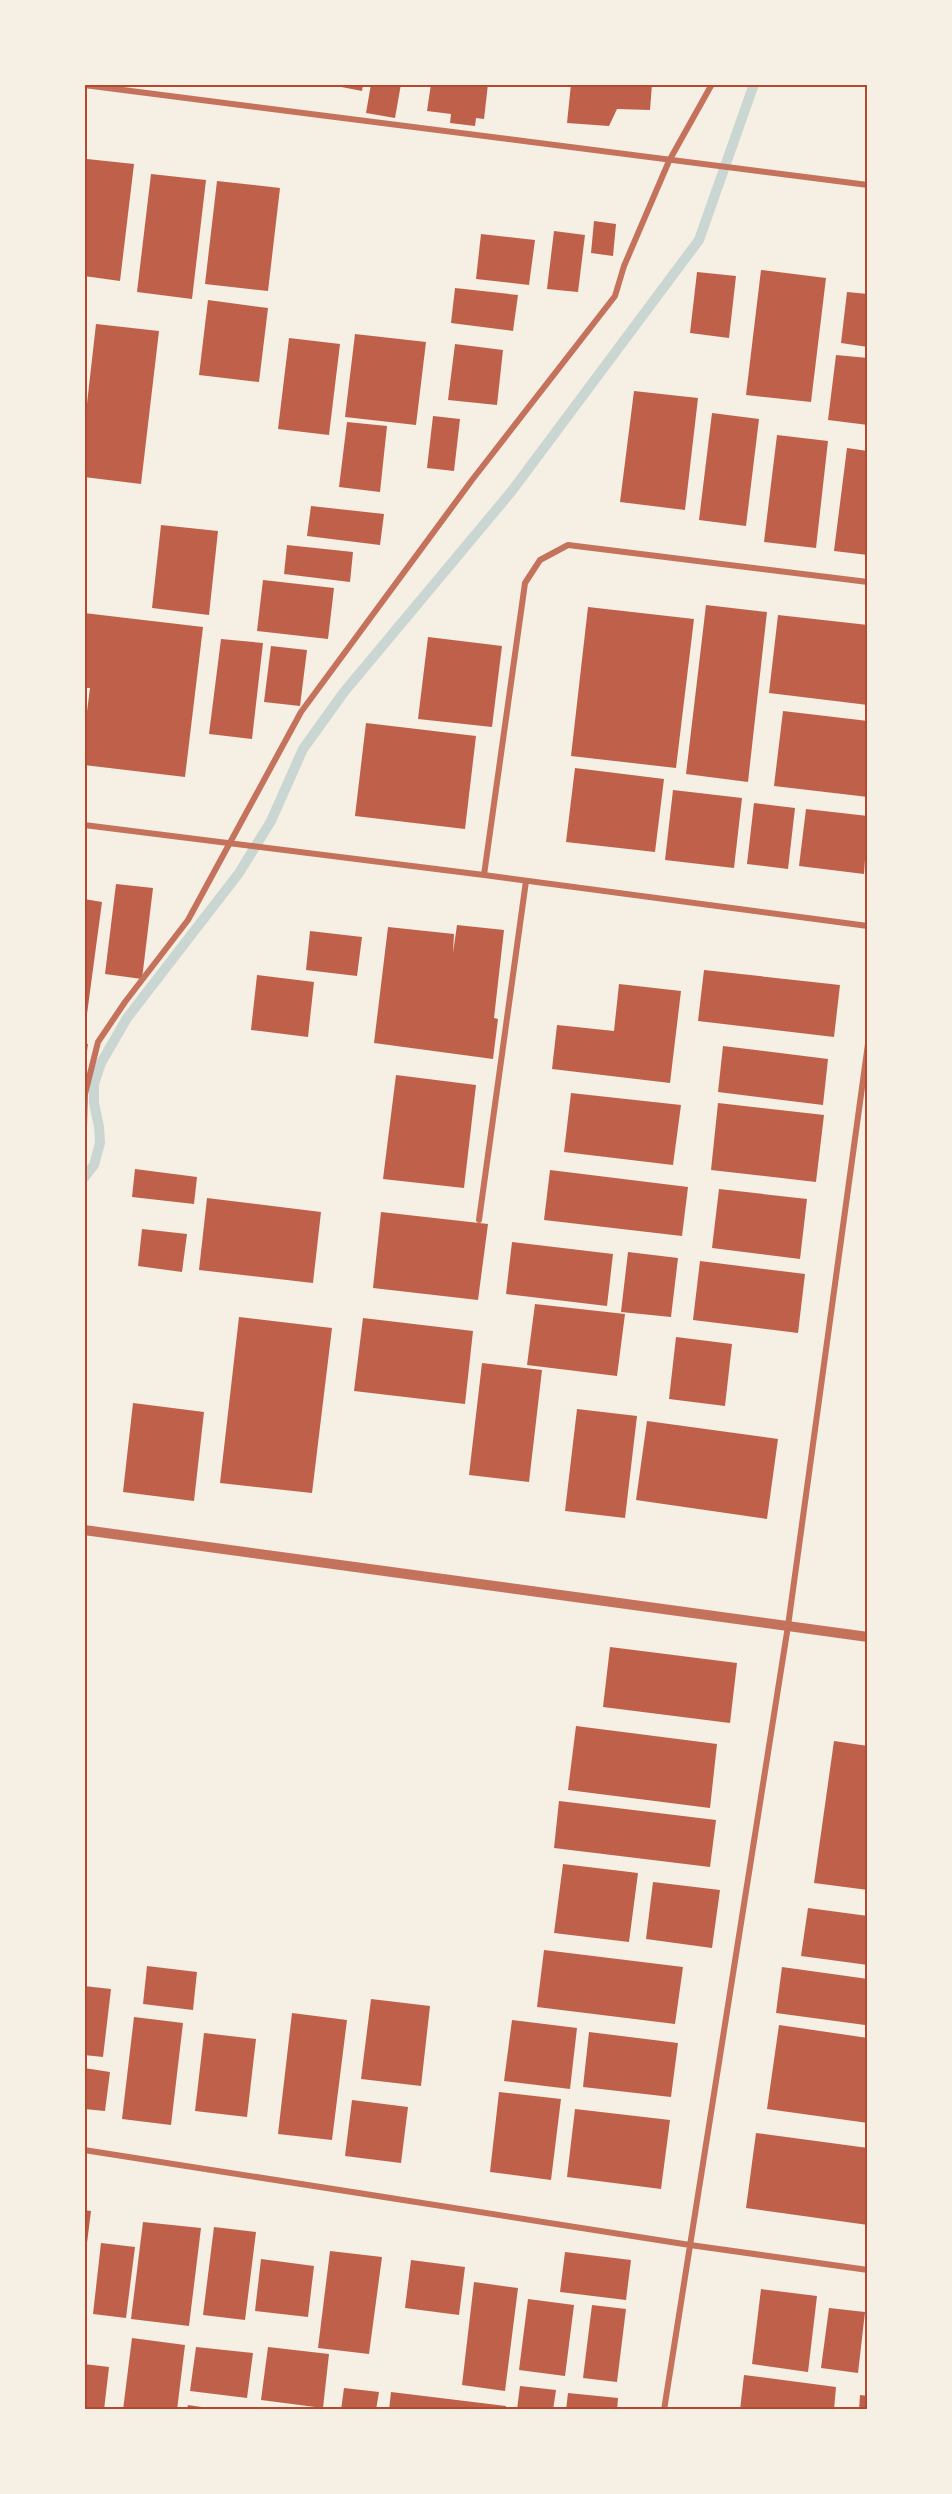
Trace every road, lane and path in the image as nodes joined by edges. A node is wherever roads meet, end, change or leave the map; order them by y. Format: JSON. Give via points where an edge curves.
{"nodes":[{"id":1,"x":712,"y":84,"type":"edge"},
{"id":2,"x":84,"y":85,"type":"edge"},
{"id":3,"x":669,"y":161,"type":"junction"},
{"id":4,"x":868,"y":184,"type":"edge"},
{"id":5,"x":868,"y":582,"type":"edge"},
{"id":6,"x":84,"y":825,"type":"edge"},
{"id":7,"x":235,"y":843,"type":"junction"},
{"id":8,"x":484,"y":875,"type":"junction"},
{"id":9,"x":526,"y":881,"type":"junction"},
{"id":10,"x":868,"y":926,"type":"edge"},
{"id":11,"x":868,"y":1044,"type":"edge"},
{"id":12,"x":84,"y":1128,"type":"edge"},
{"id":13,"x":479,"y":1220,"type":"dead end"},
{"id":14,"x":84,"y":1530,"type":"edge"},
{"id":15,"x":788,"y":1626,"type":"junction"},
{"id":16,"x":868,"y":1637,"type":"edge"},
{"id":17,"x":84,"y":2150,"type":"edge"},
{"id":18,"x":690,"y":2245,"type":"junction"},
{"id":19,"x":868,"y":2270,"type":"edge"},
{"id":20,"x":664,"y":2410,"type":"edge"}],
"edges":[{"from":1,"to":3,"type":"street"},
{"from":2,"to":3,"type":"street"},
{"from":3,"to":4,"type":"street"},
{"from":3,"to":7,"type":"street","via":[[615,296],[479,471],[301,712]]},
{"from":5,"to":8,"type":"street","via":[[568,545],[540,560],[525,583]]},
{"from":6,"to":7,"type":"street"},
{"from":7,"to":8,"type":"street"},
{"from":7,"to":12,"type":"street","via":[[188,920],[98,1042],[85,1094]]},
{"from":8,"to":9,"type":"street"},
{"from":9,"to":10,"type":"street"},
{"from":9,"to":13,"type":"street"},
{"from":11,"to":15,"type":"street"},
{"from":14,"to":15,"type":"street"},
{"from":15,"to":16,"type":"street"},
{"from":15,"to":18,"type":"street"},
{"from":17,"to":18,"type":"street"},
{"from":18,"to":19,"type":"street"},
{"from":18,"to":20,"type":"street"}]}
